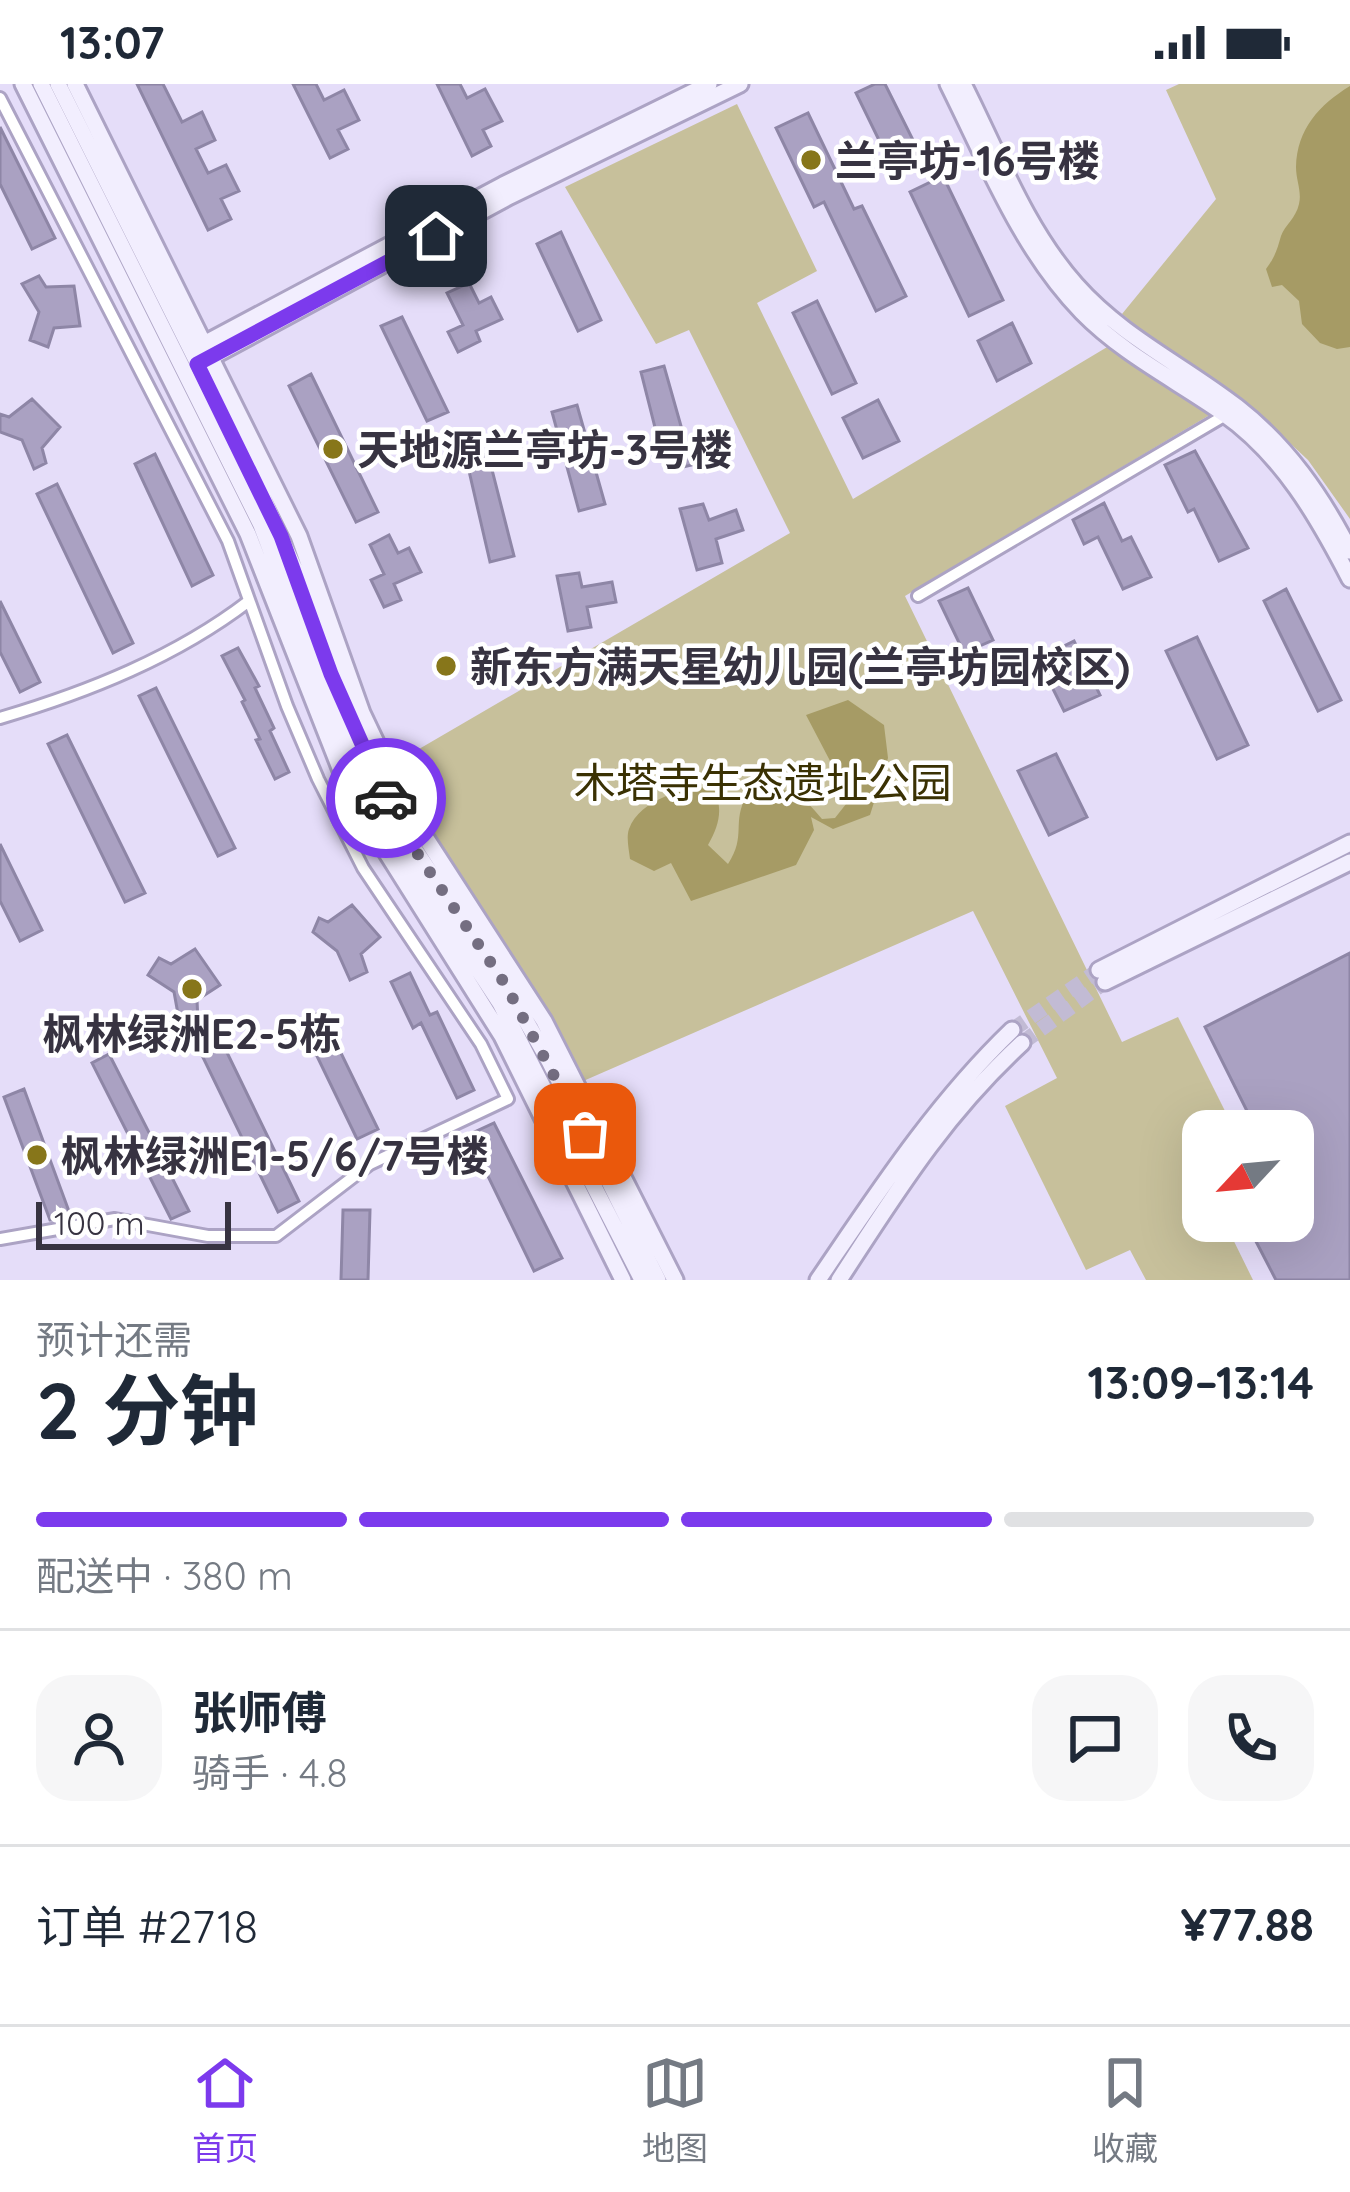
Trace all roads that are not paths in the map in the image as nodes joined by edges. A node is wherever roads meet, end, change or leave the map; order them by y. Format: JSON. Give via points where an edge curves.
{"nodes":[{"id":1,"x":23,"y":84,"type":"edge"},
{"id":2,"x":41,"y":84,"type":"edge"},
{"id":3,"x":58,"y":84,"type":"edge"},
{"id":4,"x":75,"y":84,"type":"edge"},
{"id":5,"x":740,"y":84,"type":"edge"},
{"id":6,"x":947,"y":84,"type":"edge"},
{"id":7,"x":963,"y":84,"type":"edge"},
{"id":8,"x":710,"y":89,"type":"edge"},
{"id":9,"x":0,"y":98,"type":"edge"},
{"id":10,"x":195,"y":357,"type":"junction"},
{"id":11,"x":1231,"y":411,"type":"junction"},
{"id":12,"x":1350,"y":550,"type":"edge"},
{"id":13,"x":1350,"y":579,"type":"edge"},
{"id":14,"x":918,"y":596,"type":"dead end"},
{"id":15,"x":248,"y":601,"type":"junction"},
{"id":16,"x":0,"y":718,"type":"edge"},
{"id":17,"x":1350,"y":843,"type":"edge"},
{"id":18,"x":1350,"y":862,"type":"edge"},
{"id":19,"x":0,"y":1239,"type":"edge"},
{"id":20,"x":623,"y":1280,"type":"edge"},
{"id":21,"x":642,"y":1280,"type":"edge"},
{"id":22,"x":658,"y":1280,"type":"edge"},
{"id":23,"x":675,"y":1280,"type":"edge"},
{"id":24,"x":818,"y":1280,"type":"edge"},
{"id":25,"x":839,"y":1280,"type":"edge"}],
"edges":[{"from":1,"to":20,"type":"main road","via":[[262,565],[350,796],[502,1036]]},
{"from":2,"to":10,"type":"main road"},
{"from":3,"to":10,"type":"main road"},
{"from":4,"to":10,"type":"main road"},
{"from":5,"to":8,"type":"main road"},
{"from":6,"to":11,"type":"main road","via":[[1055,281],[1121,346]]},
{"from":7,"to":11,"type":"main road","via":[[1031,219],[1076,285]]},
{"from":8,"to":10,"type":"main road","via":[[503,185]]},
{"from":9,"to":15,"type":"street","via":[[228,541]]},
{"from":10,"to":21,"type":"main road","via":[[349,757],[388,833],[500,1004]]},
{"from":10,"to":22,"type":"main road","via":[[281,536],[338,693],[403,832],[549,1060]]},
{"from":10,"to":23,"type":"main road","via":[[299,536],[362,713],[410,812],[544,1022]]},
{"from":11,"to":12,"type":"main road","via":[[1294,460]]},
{"from":11,"to":13,"type":"main road","via":[[1290,478]]},
{"from":11,"to":14,"type":"street"},
{"from":15,"to":16,"type":"street","via":[[205,634],[64,699]]},
{"from":15,"to":19,"type":"street","via":[[317,779],[363,868],[481,1044],[508,1099],[370,1164],[276,1236],[208,1236],[115,1220]]},
{"from":17,"to":18,"type":"main road","via":[[1102,976]]},
{"from":24,"to":25,"type":"main road","via":[[965,1076],[1017,1037],[930,1142]]}]}
